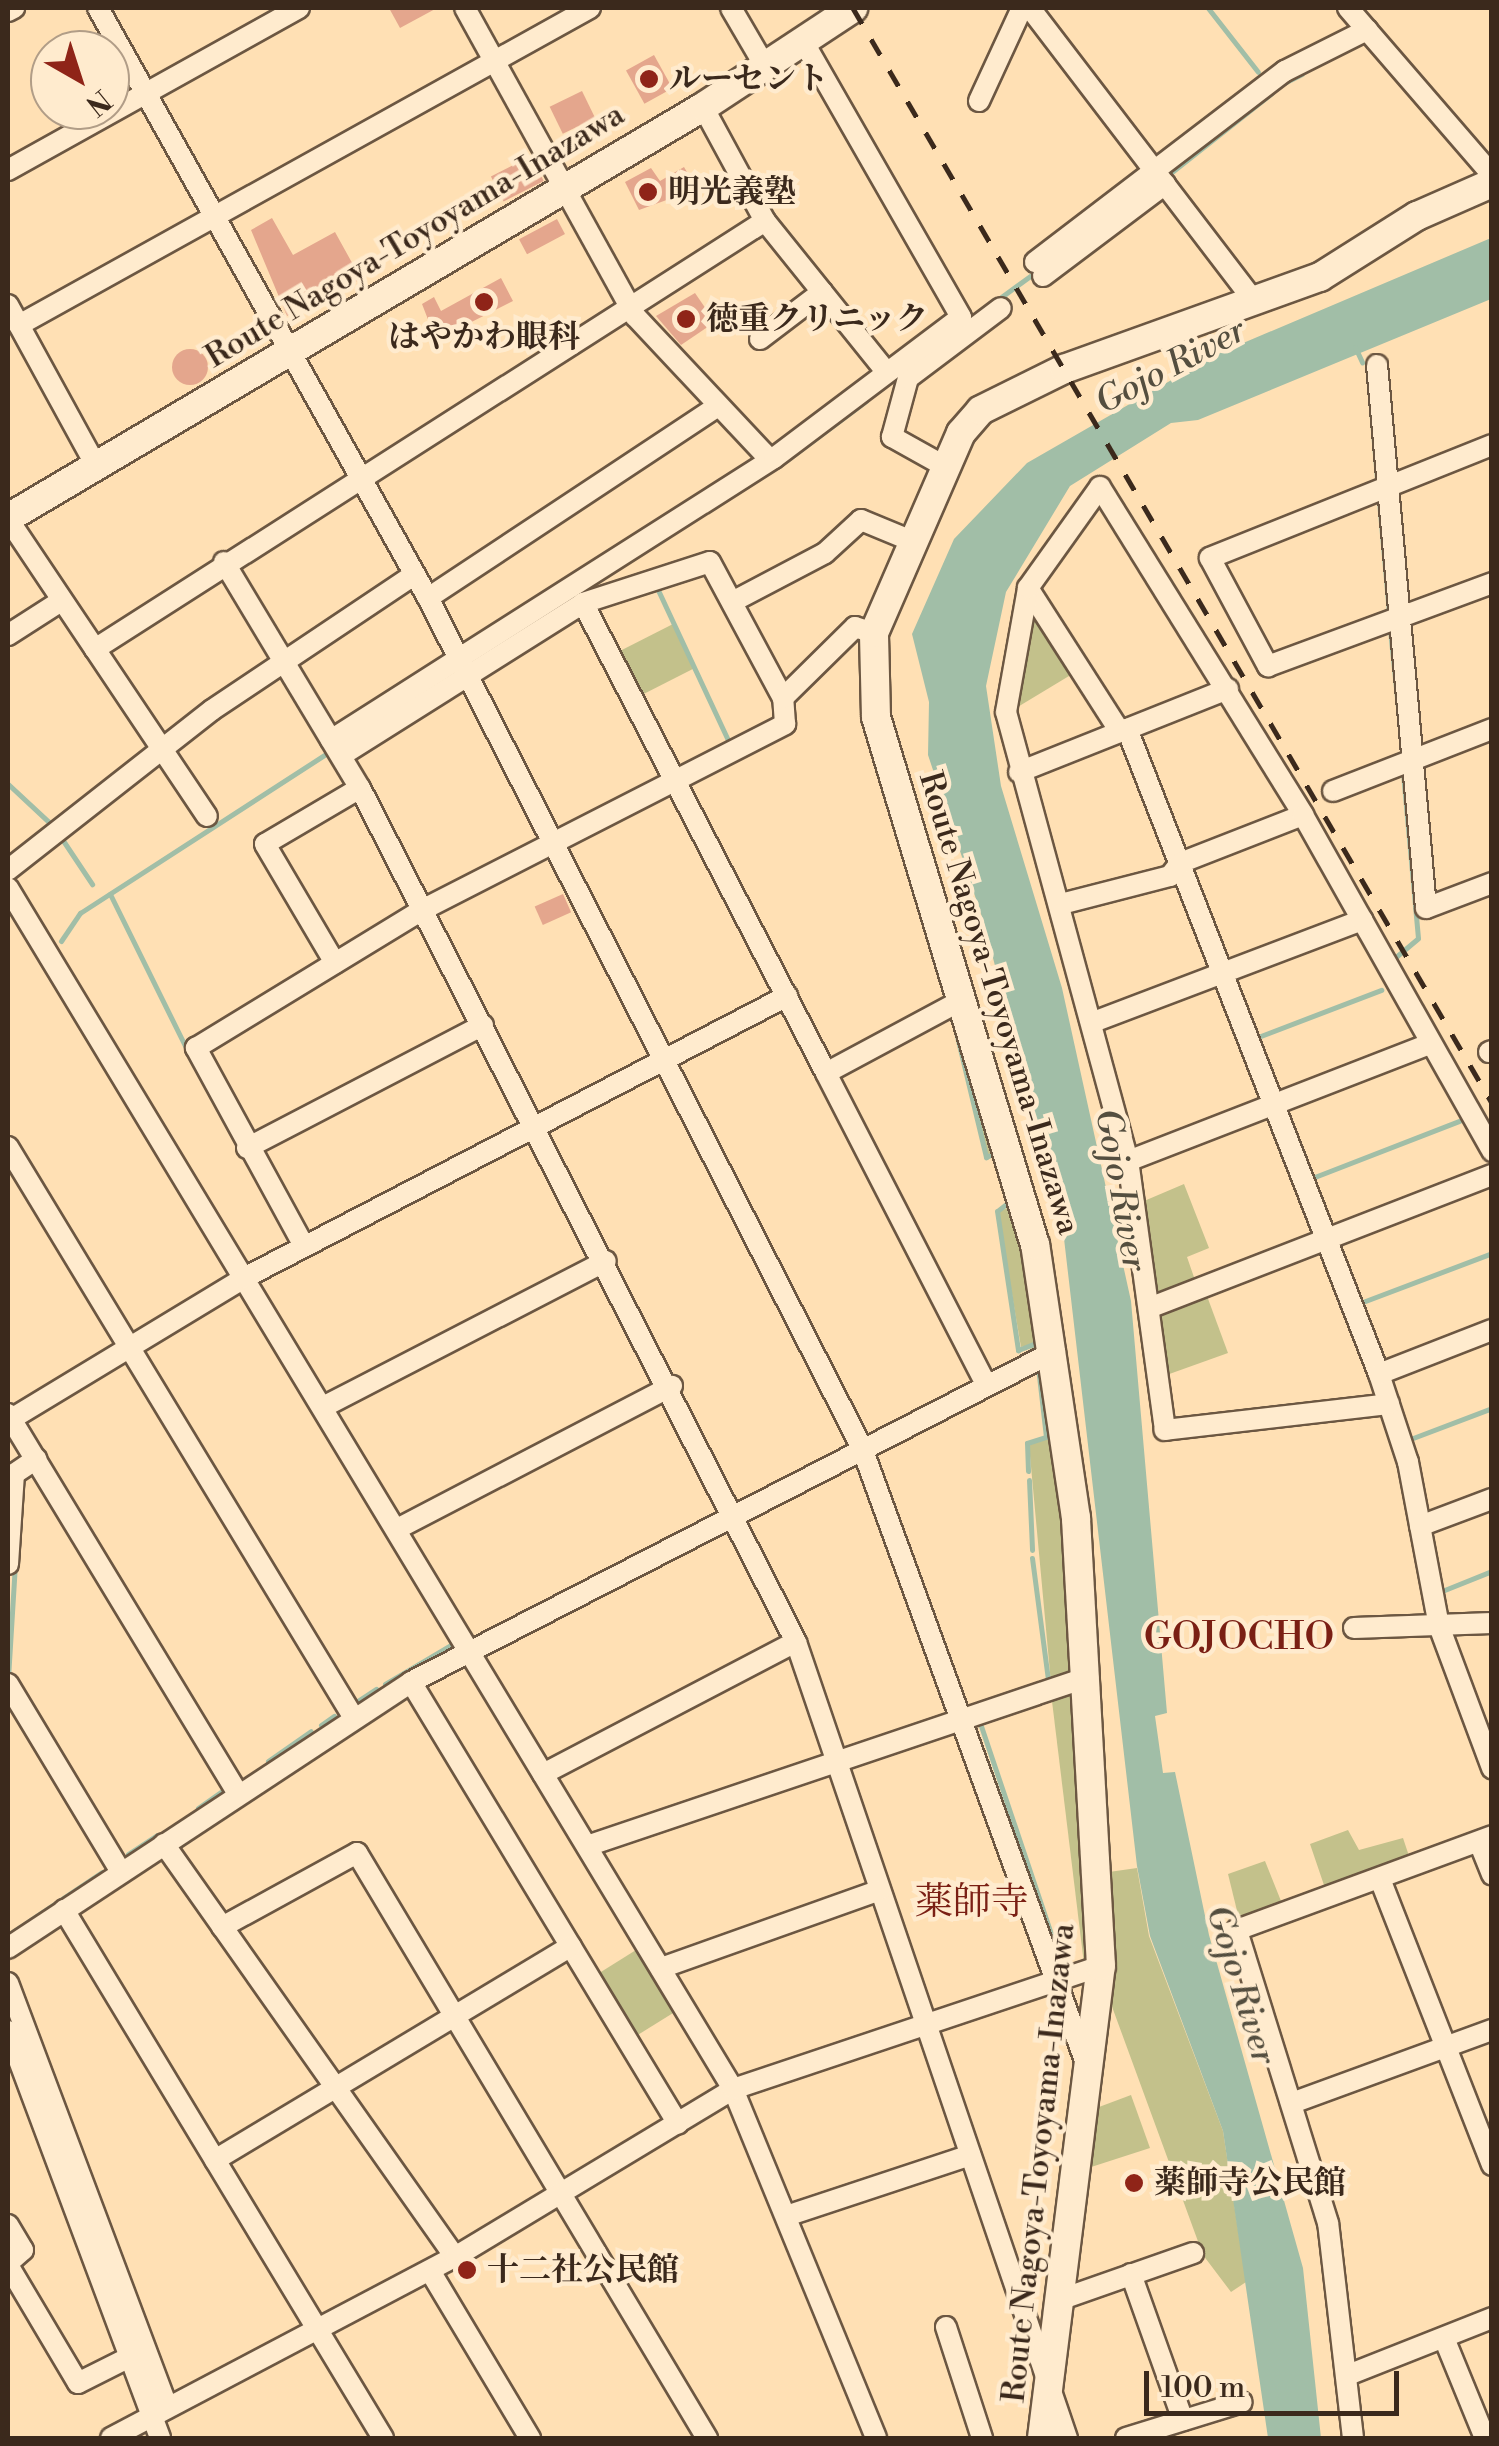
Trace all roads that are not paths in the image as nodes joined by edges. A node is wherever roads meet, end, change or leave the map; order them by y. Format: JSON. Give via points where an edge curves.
{"nodes":[{"id":1,"x":14,"y":8,"type":"edge"},
{"id":2,"x":98,"y":8,"type":"edge"},
{"id":3,"x":299,"y":8,"type":"edge"},
{"id":4,"x":465,"y":8,"type":"edge"},
{"id":5,"x":590,"y":8,"type":"edge"},
{"id":6,"x":731,"y":8,"type":"edge"},
{"id":7,"x":853,"y":8,"type":"edge"},
{"id":8,"x":1022,"y":8,"type":"edge"},
{"id":9,"x":1030,"y":8,"type":"edge"},
{"id":10,"x":1348,"y":8,"type":"edge"},
{"id":11,"x":8,"y":11,"type":"edge"},
{"id":12,"x":1367,"y":30,"type":"junction"},
{"id":13,"x":804,"y":43,"type":"junction"},
{"id":14,"x":494,"y":61,"type":"junction"},
{"id":15,"x":766,"y":68,"type":"junction"},
{"id":16,"x":144,"y":93,"type":"junction"},
{"id":17,"x":978,"y":100,"type":"dead end"},
{"id":18,"x":703,"y":107,"type":"junction"},
{"id":19,"x":8,"y":170,"type":"edge"},
{"id":20,"x":1492,"y":175,"type":"edge"},
{"id":21,"x":1160,"y":178,"type":"junction"},
{"id":22,"x":1492,"y":183,"type":"edge"},
{"id":23,"x":565,"y":188,"type":"junction"},
{"id":24,"x":212,"y":217,"type":"junction"},
{"id":25,"x":765,"y":221,"type":"junction"},
{"id":26,"x":1039,"y":269,"type":"dead end"},
{"id":27,"x":822,"y":292,"type":"junction"},
{"id":28,"x":1254,"y":301,"type":"junction"},
{"id":29,"x":8,"y":305,"type":"edge"},
{"id":30,"x":629,"y":306,"type":"junction"},
{"id":31,"x":1001,"y":308,"type":"dead end"},
{"id":32,"x":19,"y":325,"type":"junction"},
{"id":33,"x":760,"y":339,"type":"dead end"},
{"id":34,"x":288,"y":352,"type":"junction"},
{"id":35,"x":1377,"y":365,"type":"dead end"},
{"id":36,"x":884,"y":370,"type":"junction"},
{"id":37,"x":718,"y":406,"type":"junction"},
{"id":38,"x":1492,"y":445,"type":"edge"},
{"id":39,"x":770,"y":460,"type":"junction"},
{"id":40,"x":96,"y":466,"type":"junction"},
{"id":41,"x":946,"y":467,"type":"junction"},
{"id":42,"x":358,"y":472,"type":"junction"},
{"id":43,"x":1388,"y":485,"type":"junction"},
{"id":44,"x":8,"y":518,"type":"edge"},
{"id":45,"x":914,"y":542,"type":"junction"},
{"id":46,"x":224,"y":562,"type":"junction"},
{"id":47,"x":414,"y":575,"type":"junction"},
{"id":48,"x":1492,"y":583,"type":"edge"},
{"id":49,"x":1028,"y":588,"type":"junction"},
{"id":50,"x":428,"y":598,"type":"junction"},
{"id":51,"x":61,"y":601,"type":"junction"},
{"id":52,"x":732,"y":602,"type":"junction"},
{"id":53,"x":583,"y":603,"type":"junction"},
{"id":54,"x":1399,"y":618,"type":"junction"},
{"id":55,"x":874,"y":633,"type":"junction"},
{"id":56,"x":8,"y":635,"type":"edge"},
{"id":57,"x":94,"y":648,"type":"junction"},
{"id":58,"x":278,"y":663,"type":"junction"},
{"id":59,"x":461,"y":670,"type":"junction"},
{"id":60,"x":1228,"y":689,"type":"junction"},
{"id":61,"x":783,"y":698,"type":"junction"},
{"id":62,"x":1492,"y":729,"type":"edge"},
{"id":63,"x":1124,"y":730,"type":"junction"},
{"id":64,"x":336,"y":748,"type":"junction"},
{"id":65,"x":164,"y":749,"type":"junction"},
{"id":66,"x":1412,"y":760,"type":"junction"},
{"id":67,"x":1019,"y":772,"type":"junction"},
{"id":68,"x":674,"y":780,"type":"junction"},
{"id":69,"x":360,"y":788,"type":"junction"},
{"id":70,"x":1333,"y":791,"type":"dead end"},
{"id":71,"x":1303,"y":815,"type":"junction"},
{"id":72,"x":208,"y":816,"type":"dead end"},
{"id":73,"x":548,"y":845,"type":"junction"},
{"id":74,"x":1180,"y":863,"type":"junction"},
{"id":75,"x":8,"y":870,"type":"edge"},
{"id":76,"x":1492,"y":882,"type":"edge"},
{"id":77,"x":8,"y":888,"type":"edge"},
{"id":78,"x":1061,"y":904,"type":"junction"},
{"id":79,"x":424,"y":909,"type":"junction"},
{"id":80,"x":1362,"y":920,"type":"junction"},
{"id":81,"x":335,"y":962,"type":"junction"},
{"id":82,"x":1223,"y":973,"type":"junction"},
{"id":83,"x":786,"y":996,"type":"junction"},
{"id":84,"x":964,"y":998,"type":"junction"},
{"id":85,"x":1096,"y":1020,"type":"junction"},
{"id":86,"x":483,"y":1025,"type":"junction"},
{"id":87,"x":1430,"y":1044,"type":"junction"},
{"id":88,"x":662,"y":1063,"type":"junction"},
{"id":89,"x":826,"y":1073,"type":"junction"},
{"id":90,"x":1274,"y":1104,"type":"junction"},
{"id":91,"x":537,"y":1125,"type":"junction"},
{"id":92,"x":8,"y":1146,"type":"edge"},
{"id":93,"x":247,"y":1148,"type":"junction"},
{"id":94,"x":1492,"y":1151,"type":"edge"},
{"id":95,"x":1128,"y":1161,"type":"junction"},
{"id":96,"x":1492,"y":1176,"type":"edge"},
{"id":97,"x":1326,"y":1241,"type":"junction"},
{"id":98,"x":304,"y":1246,"type":"junction"},
{"id":99,"x":606,"y":1261,"type":"junction"},
{"id":100,"x":244,"y":1278,"type":"junction"},
{"id":101,"x":1149,"y":1308,"type":"junction"},
{"id":102,"x":1492,"y":1330,"type":"edge"},
{"id":103,"x":129,"y":1347,"type":"junction"},
{"id":104,"x":1055,"y":1352,"type":"junction"},
{"id":105,"x":1380,"y":1374,"type":"junction"},
{"id":106,"x":986,"y":1384,"type":"junction"},
{"id":107,"x":672,"y":1386,"type":"junction"},
{"id":108,"x":1388,"y":1404,"type":"junction"},
{"id":109,"x":324,"y":1408,"type":"junction"},
{"id":110,"x":8,"y":1418,"type":"edge"},
{"id":111,"x":862,"y":1448,"type":"junction"},
{"id":112,"x":36,"y":1459,"type":"junction"},
{"id":113,"x":1492,"y":1500,"type":"edge"},
{"id":114,"x":738,"y":1513,"type":"junction"},
{"id":115,"x":1420,"y":1526,"type":"junction"},
{"id":116,"x":397,"y":1529,"type":"junction"},
{"id":117,"x":8,"y":1564,"type":"edge"},
{"id":118,"x":1492,"y":1623,"type":"edge"},
{"id":119,"x":1439,"y":1626,"type":"junction"},
{"id":120,"x":1354,"y":1628,"type":"dead end"},
{"id":121,"x":796,"y":1642,"type":"junction"},
{"id":122,"x":468,"y":1652,"type":"junction"},
{"id":123,"x":1088,"y":1677,"type":"junction"},
{"id":124,"x":411,"y":1682,"type":"junction"},
{"id":125,"x":12,"y":1691,"type":"edge"},
{"id":126,"x":354,"y":1718,"type":"junction"},
{"id":127,"x":967,"y":1718,"type":"junction"},
{"id":128,"x":835,"y":1760,"type":"junction"},
{"id":129,"x":1492,"y":1768,"type":"edge"},
{"id":130,"x":543,"y":1774,"type":"junction"},
{"id":131,"x":238,"y":1794,"type":"junction"},
{"id":132,"x":1485,"y":1839,"type":"edge"},
{"id":133,"x":164,"y":1844,"type":"junction"},
{"id":134,"x":588,"y":1846,"type":"junction"},
{"id":135,"x":121,"y":1872,"type":"junction"},
{"id":136,"x":1492,"y":1875,"type":"edge"},
{"id":137,"x":1380,"y":1879,"type":"junction"},
{"id":138,"x":880,"y":1890,"type":"junction"},
{"id":139,"x":64,"y":1910,"type":"junction"},
{"id":140,"x":222,"y":1927,"type":"junction"},
{"id":141,"x":571,"y":1946,"type":"junction"},
{"id":142,"x":8,"y":1948,"type":"edge"},
{"id":143,"x":1101,"y":1966,"type":"junction"},
{"id":144,"x":661,"y":1968,"type":"junction"},
{"id":145,"x":1057,"y":1977,"type":"junction"},
{"id":146,"x":8,"y":1982,"type":"edge"},
{"id":147,"x":454,"y":2016,"type":"junction"},
{"id":148,"x":925,"y":2024,"type":"junction"},
{"id":149,"x":8,"y":2030,"type":"edge"},
{"id":150,"x":1492,"y":2030,"type":"edge"},
{"id":151,"x":1445,"y":2047,"type":"junction"},
{"id":152,"x":1088,"y":2069,"type":"junction"},
{"id":153,"x":340,"y":2085,"type":"junction"},
{"id":154,"x":733,"y":2090,"type":"junction"},
{"id":155,"x":1292,"y":2103,"type":"junction"},
{"id":156,"x":678,"y":2124,"type":"junction"},
{"id":157,"x":970,"y":2155,"type":"junction"},
{"id":158,"x":216,"y":2160,"type":"junction"},
{"id":159,"x":1492,"y":2164,"type":"edge"},
{"id":160,"x":558,"y":2194,"type":"junction"},
{"id":161,"x":786,"y":2216,"type":"junction"},
{"id":162,"x":8,"y":2225,"type":"edge"},
{"id":163,"x":1193,"y":2253,"type":"dead end"},
{"id":164,"x":454,"y":2257,"type":"junction"},
{"id":165,"x":8,"y":2264,"type":"edge"},
{"id":166,"x":430,"y":2270,"type":"junction"},
{"id":167,"x":1131,"y":2274,"type":"junction"},
{"id":168,"x":1062,"y":2300,"type":"junction"},
{"id":169,"x":1492,"y":2318,"type":"edge"},
{"id":170,"x":946,"y":2327,"type":"dead end"},
{"id":171,"x":316,"y":2329,"type":"junction"},
{"id":172,"x":1444,"y":2338,"type":"junction"},
{"id":173,"x":128,"y":2358,"type":"junction"},
{"id":174,"x":1348,"y":2375,"type":"junction"},
{"id":175,"x":1050,"y":2388,"type":"junction"},
{"id":176,"x":1242,"y":2402,"type":"dead end"},
{"id":177,"x":158,"y":2410,"type":"junction"},
{"id":178,"x":1183,"y":2420,"type":"junction"},
{"id":179,"x":111,"y":2438,"type":"edge"},
{"id":180,"x":160,"y":2438,"type":"edge"},
{"id":181,"x":382,"y":2438,"type":"edge"},
{"id":182,"x":530,"y":2438,"type":"edge"},
{"id":183,"x":707,"y":2438,"type":"edge"},
{"id":184,"x":876,"y":2438,"type":"edge"},
{"id":185,"x":982,"y":2438,"type":"edge"},
{"id":186,"x":1042,"y":2438,"type":"edge"},
{"id":187,"x":1067,"y":2438,"type":"edge"},
{"id":188,"x":1126,"y":2438,"type":"edge"},
{"id":189,"x":1352,"y":2438,"type":"edge"},
{"id":190,"x":1484,"y":2438,"type":"edge"}],
"edges":[{"from":1,"to":11,"type":"street"},
{"from":2,"to":16,"type":"street"},
{"from":3,"to":16,"type":"street"},
{"from":4,"to":14,"type":"street"},
{"from":5,"to":14,"type":"street"},
{"from":6,"to":15,"type":"street"},
{"from":7,"to":13,"type":"main road","name":"Route Nagoya-Toyoyama-Inazawa"},
{"from":8,"to":17,"type":"street"},
{"from":9,"to":21,"type":"street"},
{"from":10,"to":12,"type":"street"},
{"from":12,"to":20,"type":"street"},
{"from":12,"to":21,"type":"street","via":[[1285,72]]},
{"from":13,"to":15,"type":"main road","name":"Route Nagoya-Toyoyama-Inazawa"},
{"from":13,"to":36,"type":"street","via":[[961,309]]},
{"from":14,"to":23,"type":"street"},
{"from":14,"to":24,"type":"street"},
{"from":15,"to":18,"type":"main road","name":"Route Nagoya-Toyoyama-Inazawa"},
{"from":16,"to":19,"type":"street"},
{"from":16,"to":24,"type":"street"},
{"from":18,"to":23,"type":"main road","name":"Route Nagoya-Toyoyama-Inazawa"},
{"from":18,"to":25,"type":"street"},
{"from":21,"to":26,"type":"street"},
{"from":21,"to":28,"type":"street"},
{"from":22,"to":28,"type":"main road","name":"Route Nagoya-Toyoyama-Inazawa","via":[[1417,216],[1320,277]]},
{"from":23,"to":30,"type":"street"},
{"from":23,"to":34,"type":"main road","name":"Route Nagoya-Toyoyama-Inazawa"},
{"from":24,"to":32,"type":"street"},
{"from":24,"to":34,"type":"street"},
{"from":25,"to":27,"type":"street"},
{"from":25,"to":30,"type":"street"},
{"from":27,"to":33,"type":"street"},
{"from":27,"to":36,"type":"street"},
{"from":28,"to":41,"type":"main road","name":"Route Nagoya-Toyoyama-Inazawa","via":[[1003,394],[961,433]]},
{"from":29,"to":32,"type":"street"},
{"from":30,"to":37,"type":"street"},
{"from":30,"to":42,"type":"street"},
{"from":31,"to":41,"type":"street","via":[[908,378],[892,437]]},
{"from":32,"to":40,"type":"street"},
{"from":34,"to":40,"type":"main road","name":"Route Nagoya-Toyoyama-Inazawa"},
{"from":34,"to":42,"type":"street"},
{"from":35,"to":43,"type":"street"},
{"from":36,"to":39,"type":"street"},
{"from":37,"to":39,"type":"street"},
{"from":37,"to":50,"type":"street"},
{"from":38,"to":43,"type":"street"},
{"from":39,"to":59,"type":"street"},
{"from":40,"to":44,"type":"main road","name":"Route Nagoya-Toyoyama-Inazawa"},
{"from":41,"to":45,"type":"main road","name":"Route Nagoya-Toyoyama-Inazawa"},
{"from":42,"to":46,"type":"street"},
{"from":42,"to":47,"type":"street"},
{"from":43,"to":54,"type":"street"},
{"from":43,"to":54,"type":"street","via":[[1210,558],[1268,666]]},
{"from":44,"to":51,"type":"street"},
{"from":45,"to":52,"type":"street","via":[[861,520],[826,554]]},
{"from":45,"to":55,"type":"main road","name":"Route Nagoya-Toyoyama-Inazawa"},
{"from":46,"to":57,"type":"street"},
{"from":46,"to":58,"type":"street"},
{"from":47,"to":50,"type":"street"},
{"from":47,"to":58,"type":"street"},
{"from":48,"to":54,"type":"street"},
{"from":49,"to":60,"type":"street","via":[[1100,487]]},
{"from":49,"to":63,"type":"street"},
{"from":49,"to":67,"type":"street","via":[[1005,688]]},
{"from":50,"to":59,"type":"street"},
{"from":51,"to":56,"type":"street"},
{"from":51,"to":57,"type":"street"},
{"from":52,"to":53,"type":"street","via":[[710,562]]},
{"from":52,"to":61,"type":"street"},
{"from":53,"to":59,"type":"street"},
{"from":53,"to":68,"type":"street"},
{"from":54,"to":66,"type":"street"},
{"from":55,"to":61,"type":"street","via":[[855,626]]},
{"from":55,"to":84,"type":"main road","name":"Route Nagoya-Toyoyama-Inazawa","via":[[876,717]]},
{"from":57,"to":65,"type":"street"},
{"from":58,"to":64,"type":"street"},
{"from":58,"to":65,"type":"street"},
{"from":59,"to":64,"type":"street"},
{"from":59,"to":73,"type":"street"},
{"from":60,"to":63,"type":"street"},
{"from":60,"to":71,"type":"street"},
{"from":61,"to":68,"type":"street","via":[[784,724]]},
{"from":62,"to":66,"type":"street"},
{"from":63,"to":67,"type":"street"},
{"from":63,"to":74,"type":"street"},
{"from":64,"to":69,"type":"street"},
{"from":65,"to":72,"type":"street"},
{"from":65,"to":75,"type":"street"},
{"from":66,"to":70,"type":"street"},
{"from":66,"to":76,"type":"street","via":[[1426,908]]},
{"from":67,"to":78,"type":"street"},
{"from":68,"to":73,"type":"street"},
{"from":68,"to":83,"type":"street"},
{"from":69,"to":79,"type":"street"},
{"from":69,"to":81,"type":"street","via":[[265,844]]},
{"from":71,"to":74,"type":"street"},
{"from":71,"to":80,"type":"street"},
{"from":73,"to":79,"type":"street"},
{"from":73,"to":88,"type":"street"},
{"from":74,"to":78,"type":"street","via":[[1170,876]]},
{"from":74,"to":82,"type":"street"},
{"from":77,"to":100,"type":"street"},
{"from":78,"to":85,"type":"street"},
{"from":79,"to":81,"type":"street"},
{"from":79,"to":86,"type":"street"},
{"from":80,"to":82,"type":"street"},
{"from":80,"to":87,"type":"street"},
{"from":81,"to":93,"type":"street","via":[[196,1048]]},
{"from":82,"to":85,"type":"street"},
{"from":82,"to":90,"type":"street"},
{"from":83,"to":88,"type":"street"},
{"from":83,"to":89,"type":"street"},
{"from":84,"to":89,"type":"street"},
{"from":84,"to":104,"type":"main road","name":"Route Nagoya-Toyoyama-Inazawa","via":[[1021,1184]]},
{"from":85,"to":95,"type":"street"},
{"from":86,"to":91,"type":"street"},
{"from":86,"to":93,"type":"street"},
{"from":87,"to":90,"type":"street"},
{"from":87,"to":94,"type":"street"},
{"from":88,"to":91,"type":"street"},
{"from":88,"to":111,"type":"street"},
{"from":89,"to":106,"type":"street"},
{"from":90,"to":95,"type":"street"},
{"from":90,"to":97,"type":"street"},
{"from":91,"to":98,"type":"street"},
{"from":91,"to":99,"type":"street"},
{"from":92,"to":103,"type":"street"},
{"from":93,"to":98,"type":"street"},
{"from":95,"to":101,"type":"street"},
{"from":96,"to":97,"type":"street"},
{"from":97,"to":101,"type":"street"},
{"from":97,"to":105,"type":"street"},
{"from":98,"to":100,"type":"street"},
{"from":99,"to":107,"type":"street"},
{"from":99,"to":109,"type":"street"},
{"from":100,"to":103,"type":"street"},
{"from":100,"to":109,"type":"street"},
{"from":101,"to":108,"type":"street","via":[[1165,1430]]},
{"from":102,"to":105,"type":"street"},
{"from":103,"to":110,"type":"street"},
{"from":103,"to":126,"type":"street"},
{"from":104,"to":106,"type":"street"},
{"from":104,"to":123,"type":"main road","name":"Route Nagoya-Toyoyama-Inazawa"},
{"from":105,"to":108,"type":"street"},
{"from":106,"to":111,"type":"street"},
{"from":107,"to":114,"type":"street"},
{"from":107,"to":116,"type":"street"},
{"from":108,"to":115,"type":"street"},
{"from":109,"to":116,"type":"street"},
{"from":110,"to":112,"type":"street"},
{"from":111,"to":114,"type":"street"},
{"from":111,"to":127,"type":"street"},
{"from":112,"to":117,"type":"street","via":[[14,1474]]},
{"from":112,"to":131,"type":"street"},
{"from":113,"to":115,"type":"street"},
{"from":114,"to":121,"type":"street"},
{"from":114,"to":122,"type":"street"},
{"from":115,"to":119,"type":"street"},
{"from":116,"to":122,"type":"street"},
{"from":118,"to":119,"type":"street"},
{"from":119,"to":120,"type":"street"},
{"from":119,"to":129,"type":"street"},
{"from":121,"to":128,"type":"street"},
{"from":121,"to":130,"type":"street"},
{"from":122,"to":124,"type":"street"},
{"from":122,"to":130,"type":"street"},
{"from":123,"to":127,"type":"street"},
{"from":123,"to":143,"type":"main road","name":"Route Nagoya-Toyoyama-Inazawa"},
{"from":124,"to":126,"type":"street"},
{"from":124,"to":141,"type":"street"},
{"from":125,"to":135,"type":"street"},
{"from":126,"to":131,"type":"street"},
{"from":127,"to":128,"type":"street"},
{"from":127,"to":145,"type":"street"},
{"from":128,"to":134,"type":"street"},
{"from":128,"to":138,"type":"street"},
{"from":130,"to":134,"type":"street"},
{"from":131,"to":133,"type":"street"},
{"from":132,"to":136,"type":"street"},
{"from":132,"to":137,"type":"street"},
{"from":133,"to":135,"type":"street"},
{"from":133,"to":140,"type":"street"},
{"from":134,"to":144,"type":"street"},
{"from":135,"to":139,"type":"street"},
{"from":137,"to":151,"type":"street"},
{"from":137,"to":155,"type":"street","via":[[1237,1930]]},
{"from":138,"to":144,"type":"street"},
{"from":138,"to":148,"type":"street"},
{"from":139,"to":142,"type":"street"},
{"from":139,"to":158,"type":"street"},
{"from":140,"to":147,"type":"street","via":[[357,1853]]},
{"from":140,"to":153,"type":"street"},
{"from":141,"to":147,"type":"street"},
{"from":141,"to":156,"type":"street"},
{"from":143,"to":145,"type":"street"},
{"from":143,"to":152,"type":"main road","name":"Route Nagoya-Toyoyama-Inazawa"},
{"from":144,"to":154,"type":"street"},
{"from":145,"to":148,"type":"street"},
{"from":145,"to":152,"type":"street"},
{"from":146,"to":177,"type":"street"},
{"from":147,"to":153,"type":"street"},
{"from":147,"to":160,"type":"street"},
{"from":148,"to":154,"type":"street"},
{"from":148,"to":157,"type":"street"},
{"from":149,"to":173,"type":"street"},
{"from":150,"to":151,"type":"street"},
{"from":151,"to":155,"type":"street"},
{"from":151,"to":159,"type":"street"},
{"from":152,"to":168,"type":"main road","name":"Route Nagoya-Toyoyama-Inazawa"},
{"from":153,"to":158,"type":"street"},
{"from":153,"to":164,"type":"street"},
{"from":154,"to":156,"type":"street"},
{"from":154,"to":161,"type":"street"},
{"from":155,"to":174,"type":"street","via":[[1328,2223]]},
{"from":156,"to":160,"type":"street"},
{"from":157,"to":161,"type":"street"},
{"from":157,"to":175,"type":"street"},
{"from":158,"to":171,"type":"street"},
{"from":160,"to":164,"type":"street"},
{"from":160,"to":183,"type":"street"},
{"from":161,"to":184,"type":"street"},
{"from":162,"to":165,"type":"street","via":[[22,2250]]},
{"from":163,"to":167,"type":"street"},
{"from":164,"to":166,"type":"street"},
{"from":165,"to":173,"type":"street","via":[[78,2383]]},
{"from":166,"to":171,"type":"street"},
{"from":166,"to":182,"type":"street"},
{"from":167,"to":168,"type":"street"},
{"from":167,"to":178,"type":"street"},
{"from":168,"to":175,"type":"main road","name":"Route Nagoya-Toyoyama-Inazawa"},
{"from":169,"to":172,"type":"street"},
{"from":170,"to":185,"type":"street"},
{"from":171,"to":177,"type":"street"},
{"from":171,"to":181,"type":"street"},
{"from":172,"to":174,"type":"street"},
{"from":172,"to":190,"type":"street"},
{"from":173,"to":177,"type":"street"},
{"from":174,"to":189,"type":"street"},
{"from":175,"to":186,"type":"main road","name":"Route Nagoya-Toyoyama-Inazawa"},
{"from":175,"to":187,"type":"street"},
{"from":176,"to":178,"type":"street"},
{"from":177,"to":179,"type":"street"},
{"from":177,"to":180,"type":"street"},
{"from":178,"to":188,"type":"street"}]}
